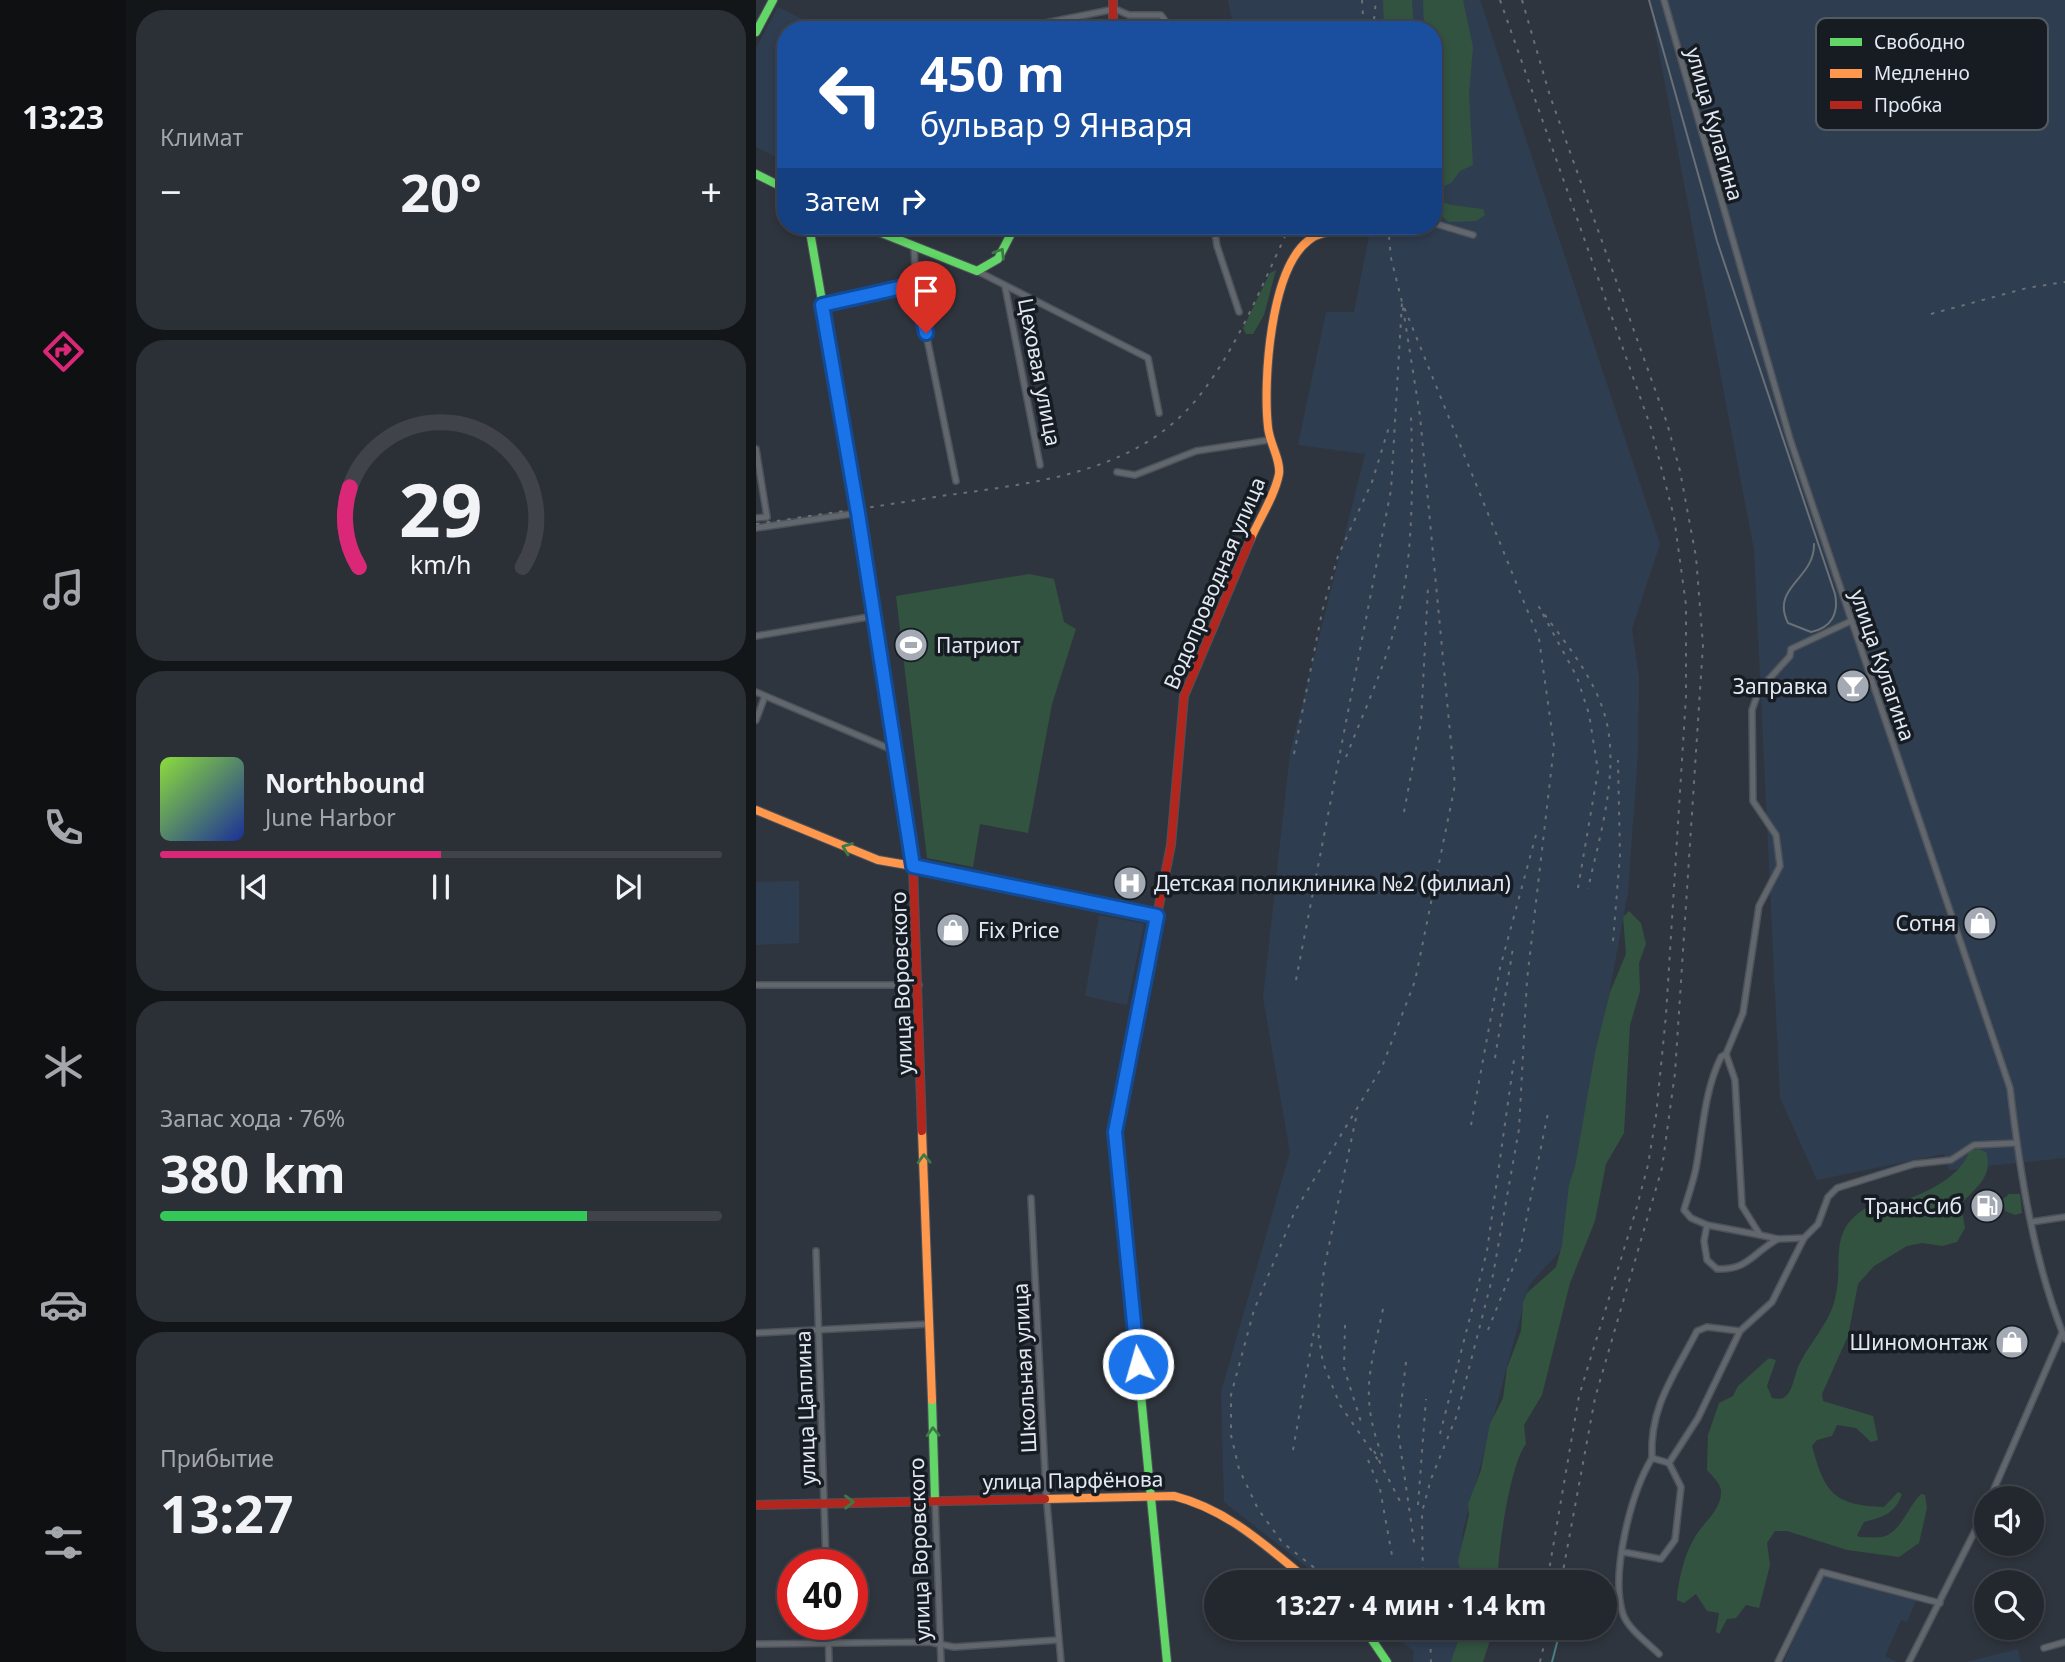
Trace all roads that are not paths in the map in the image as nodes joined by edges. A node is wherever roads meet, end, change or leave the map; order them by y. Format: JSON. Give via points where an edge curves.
{"nodes":[{"id":1,"x":773,"y":0,"type":"edge"},
{"id":2,"x":1664,"y":0,"type":"edge"},
{"id":3,"x":1114,"y":5,"type":"edge"},
{"id":4,"x":1047,"y":21,"type":"edge"},
{"id":5,"x":1165,"y":21,"type":"edge"},
{"id":6,"x":756,"y":32,"type":"edge"},
{"id":7,"x":756,"y":174,"type":"edge"},
{"id":8,"x":777,"y":184,"type":"edge"},
{"id":9,"x":1442,"y":226,"type":"edge"},
{"id":10,"x":812,"y":235,"type":"edge"},
{"id":11,"x":885,"y":235,"type":"edge"},
{"id":12,"x":1010,"y":235,"type":"edge"},
{"id":13,"x":1215,"y":235,"type":"edge"},
{"id":14,"x":1316,"y":235,"type":"edge"},
{"id":15,"x":1473,"y":235,"type":"dead end"},
{"id":16,"x":914,"y":247,"type":"junction"},
{"id":17,"x":978,"y":271,"type":"junction"},
{"id":18,"x":916,"y":284,"type":"junction"},
{"id":19,"x":1005,"y":286,"type":"junction"},
{"id":20,"x":822,"y":305,"type":"junction"},
{"id":21,"x":1239,"y":312,"type":"dead end"},
{"id":22,"x":1159,"y":413,"type":"dead end"},
{"id":23,"x":1269,"y":440,"type":"junction"},
{"id":24,"x":756,"y":449,"type":"edge"},
{"id":25,"x":1040,"y":465,"type":"dead end"},
{"id":26,"x":1117,"y":472,"type":"dead end"},
{"id":27,"x":956,"y":481,"type":"dead end"},
{"id":28,"x":858,"y":513,"type":"junction"},
{"id":29,"x":756,"y":518,"type":"edge"},
{"id":30,"x":756,"y":528,"type":"edge"},
{"id":31,"x":874,"y":616,"type":"junction"},
{"id":32,"x":1851,"y":621,"type":"junction"},
{"id":33,"x":756,"y":636,"type":"edge"},
{"id":34,"x":756,"y":692,"type":"edge"},
{"id":35,"x":765,"y":696,"type":"junction"},
{"id":36,"x":756,"y":720,"type":"edge"},
{"id":37,"x":895,"y":751,"type":"junction"},
{"id":38,"x":756,"y":810,"type":"edge"},
{"id":39,"x":913,"y":866,"type":"junction"},
{"id":40,"x":1157,"y":916,"type":"junction"},
{"id":41,"x":756,"y":985,"type":"edge"},
{"id":42,"x":919,"y":985,"type":"junction"},
{"id":43,"x":1726,"y":1054,"type":"junction"},
{"id":44,"x":2017,"y":1143,"type":"junction"},
{"id":45,"x":1031,"y":1198,"type":"dead end"},
{"id":46,"x":2065,"y":1217,"type":"edge"},
{"id":47,"x":2031,"y":1222,"type":"junction"},
{"id":48,"x":1707,"y":1225,"type":"junction"},
{"id":49,"x":1760,"y":1235,"type":"junction"},
{"id":50,"x":1804,"y":1238,"type":"junction"},
{"id":51,"x":1778,"y":1239,"type":"junction"},
{"id":52,"x":816,"y":1251,"type":"dead end"},
{"id":53,"x":930,"y":1324,"type":"junction"},
{"id":54,"x":819,"y":1330,"type":"junction"},
{"id":55,"x":1740,"y":1331,"type":"junction"},
{"id":56,"x":756,"y":1333,"type":"edge"},
{"id":57,"x":2064,"y":1336,"type":"edge"},
{"id":58,"x":1652,"y":1458,"type":"junction"},
{"id":59,"x":1669,"y":1463,"type":"junction"},
{"id":60,"x":1995,"y":1486,"type":"edge"},
{"id":61,"x":1151,"y":1495,"type":"junction"},
{"id":62,"x":1046,"y":1497,"type":"junction"},
{"id":63,"x":935,"y":1500,"type":"junction"},
{"id":64,"x":824,"y":1503,"type":"junction"},
{"id":65,"x":756,"y":1505,"type":"edge"},
{"id":66,"x":1974,"y":1534,"type":"edge"},
{"id":67,"x":826,"y":1549,"type":"edge"},
{"id":68,"x":1623,"y":1552,"type":"junction"},
{"id":69,"x":1295,"y":1570,"type":"edge"},
{"id":70,"x":1940,"y":1603,"type":"junction"},
{"id":71,"x":828,"y":1640,"type":"edge"},
{"id":72,"x":1058,"y":1640,"type":"junction"},
{"id":73,"x":1372,"y":1640,"type":"edge"},
{"id":74,"x":2065,"y":1642,"type":"edge"},
{"id":75,"x":756,"y":1644,"type":"edge"},
{"id":76,"x":828,"y":1644,"type":"junction"},
{"id":77,"x":940,"y":1644,"type":"junction"},
{"id":78,"x":2044,"y":1648,"type":"dead end"},
{"id":79,"x":1659,"y":1654,"type":"dead end"},
{"id":80,"x":829,"y":1662,"type":"edge"},
{"id":81,"x":941,"y":1662,"type":"edge"},
{"id":82,"x":1061,"y":1662,"type":"edge"},
{"id":83,"x":1167,"y":1662,"type":"edge"},
{"id":84,"x":1387,"y":1662,"type":"edge"},
{"id":85,"x":1778,"y":1662,"type":"edge"},
{"id":86,"x":1909,"y":1662,"type":"edge"}],
"edges":[{"from":1,"to":6,"type":"main road"},
{"from":2,"to":32,"type":"street","name":"улица Кулагина","via":[[1790,439]]},
{"from":3,"to":4,"type":"street"},
{"from":3,"to":5,"type":"street","via":[[1129,15],[1161,15]]},
{"from":7,"to":8,"type":"main road"},
{"from":9,"to":15,"type":"street"},
{"from":10,"to":20,"type":"main road","name":"улица Воровского"},
{"from":11,"to":16,"type":"main road"},
{"from":17,"to":12,"type":"main road","one_way":true,"via":[[998,259]]},
{"from":13,"to":21,"type":"street"},
{"from":14,"to":23,"type":"main road","name":"Водопроводная улица","via":[[1290,263],[1273,309]]},
{"from":16,"to":17,"type":"main road"},
{"from":16,"to":18,"type":"street"},
{"from":17,"to":19,"type":"street"},
{"from":18,"to":20,"type":"street"},
{"from":18,"to":27,"type":"street"},
{"from":19,"to":22,"type":"street","via":[[1147,358]]},
{"from":19,"to":25,"type":"street","name":"Цеховая улица"},
{"from":20,"to":28,"type":"main road","name":"улица Воровского"},
{"from":23,"to":26,"type":"street","via":[[1196,451],[1135,474]]},
{"from":23,"to":40,"type":"main road","name":"Водопроводная улица","via":[[1279,472],[1184,696],[1171,845]]},
{"from":24,"to":29,"type":"street","via":[[767,517]]},
{"from":28,"to":30,"type":"street"},
{"from":28,"to":31,"type":"main road","name":"улица Воровского"},
{"from":31,"to":33,"type":"street"},
{"from":31,"to":37,"type":"main road","name":"улица Воровского"},
{"from":32,"to":43,"type":"street","via":[[1791,649],[1755,699],[1751,722],[1753,801],[1776,835],[1780,866],[1759,906],[1743,1013]]},
{"from":32,"to":44,"type":"street","name":"улица Кулагина","via":[[2010,1088]]},
{"from":34,"to":35,"type":"street"},
{"from":35,"to":36,"type":"street"},
{"from":35,"to":37,"type":"street"},
{"from":37,"to":39,"type":"main road","name":"улица Воровского"},
{"from":39,"to":38,"type":"main road","one_way":true,"via":[[878,860]]},
{"from":39,"to":40,"type":"street"},
{"from":39,"to":42,"type":"main road","name":"улица Воровского"},
{"from":40,"to":61,"type":"main road","name":"Водопроводная улица","via":[[1115,1132]]},
{"from":41,"to":42,"type":"street"},
{"from":53,"to":42,"type":"main road","name":"улица Воровского","one_way":true},
{"from":43,"to":48,"type":"street","via":[[1716,1066],[1705,1103],[1696,1170],[1684,1210]]},
{"from":43,"to":49,"type":"street","via":[[1735,1080],[1742,1206]]},
{"from":44,"to":47,"type":"street","name":"улица Кулагина"},
{"from":44,"to":50,"type":"street","via":[[1974,1145],[1951,1160],[1914,1164],[1837,1188],[1828,1197],[1818,1224]]},
{"from":45,"to":62,"type":"street","name":"Школьная улица"},
{"from":46,"to":47,"type":"street"},
{"from":47,"to":57,"type":"street","name":"улица Кулагина"},
{"from":48,"to":49,"type":"street"},
{"from":48,"to":51,"type":"street","via":[[1705,1254],[1717,1269],[1740,1268]]},
{"from":49,"to":51,"type":"street"},
{"from":50,"to":51,"type":"street"},
{"from":50,"to":55,"type":"street","via":[[1773,1302]]},
{"from":52,"to":54,"type":"street","name":"улица Цаплина"},
{"from":53,"to":54,"type":"street"},
{"from":63,"to":53,"type":"main road","name":"улица Воровского","one_way":true},
{"from":54,"to":56,"type":"street"},
{"from":54,"to":64,"type":"street","name":"улица Цаплина"},
{"from":55,"to":58,"type":"street","via":[[1707,1327],[1697,1331],[1657,1405]]},
{"from":55,"to":59,"type":"street","via":[[1698,1418]]},
{"from":57,"to":60,"type":"street"},
{"from":58,"to":59,"type":"street"},
{"from":58,"to":68,"type":"street","via":[[1639,1482]]},
{"from":59,"to":68,"type":"street","via":[[1681,1487],[1670,1548],[1657,1559]]},
{"from":61,"to":62,"type":"main road","name":"улица Парфёнова"},
{"from":61,"to":69,"type":"main road","name":"улица Парфёнова","via":[[1190,1499],[1219,1511]]},
{"from":61,"to":83,"type":"main road","name":"Водопроводная улица"},
{"from":62,"to":63,"type":"main road","name":"улица Парфёнова"},
{"from":62,"to":72,"type":"street","name":"Школьная улица"},
{"from":64,"to":63,"type":"main road","name":"улица Парфёнова","one_way":true},
{"from":63,"to":77,"type":"street","name":"улица Воровского"},
{"from":64,"to":65,"type":"main road","name":"улица Парфёнова"},
{"from":64,"to":67,"type":"street","name":"улица Цаплина"},
{"from":66,"to":70,"type":"street"},
{"from":68,"to":79,"type":"street","via":[[1623,1614]]},
{"from":70,"to":85,"type":"street","via":[[1822,1572]]},
{"from":70,"to":86,"type":"street"},
{"from":71,"to":76,"type":"street"},
{"from":72,"to":77,"type":"street"},
{"from":72,"to":82,"type":"street","name":"Школьная улица"},
{"from":73,"to":84,"type":"main road"},
{"from":74,"to":78,"type":"street"},
{"from":75,"to":76,"type":"street"},
{"from":76,"to":77,"type":"street"},
{"from":76,"to":80,"type":"street"},
{"from":77,"to":81,"type":"street","name":"улица Воровского"}]}
